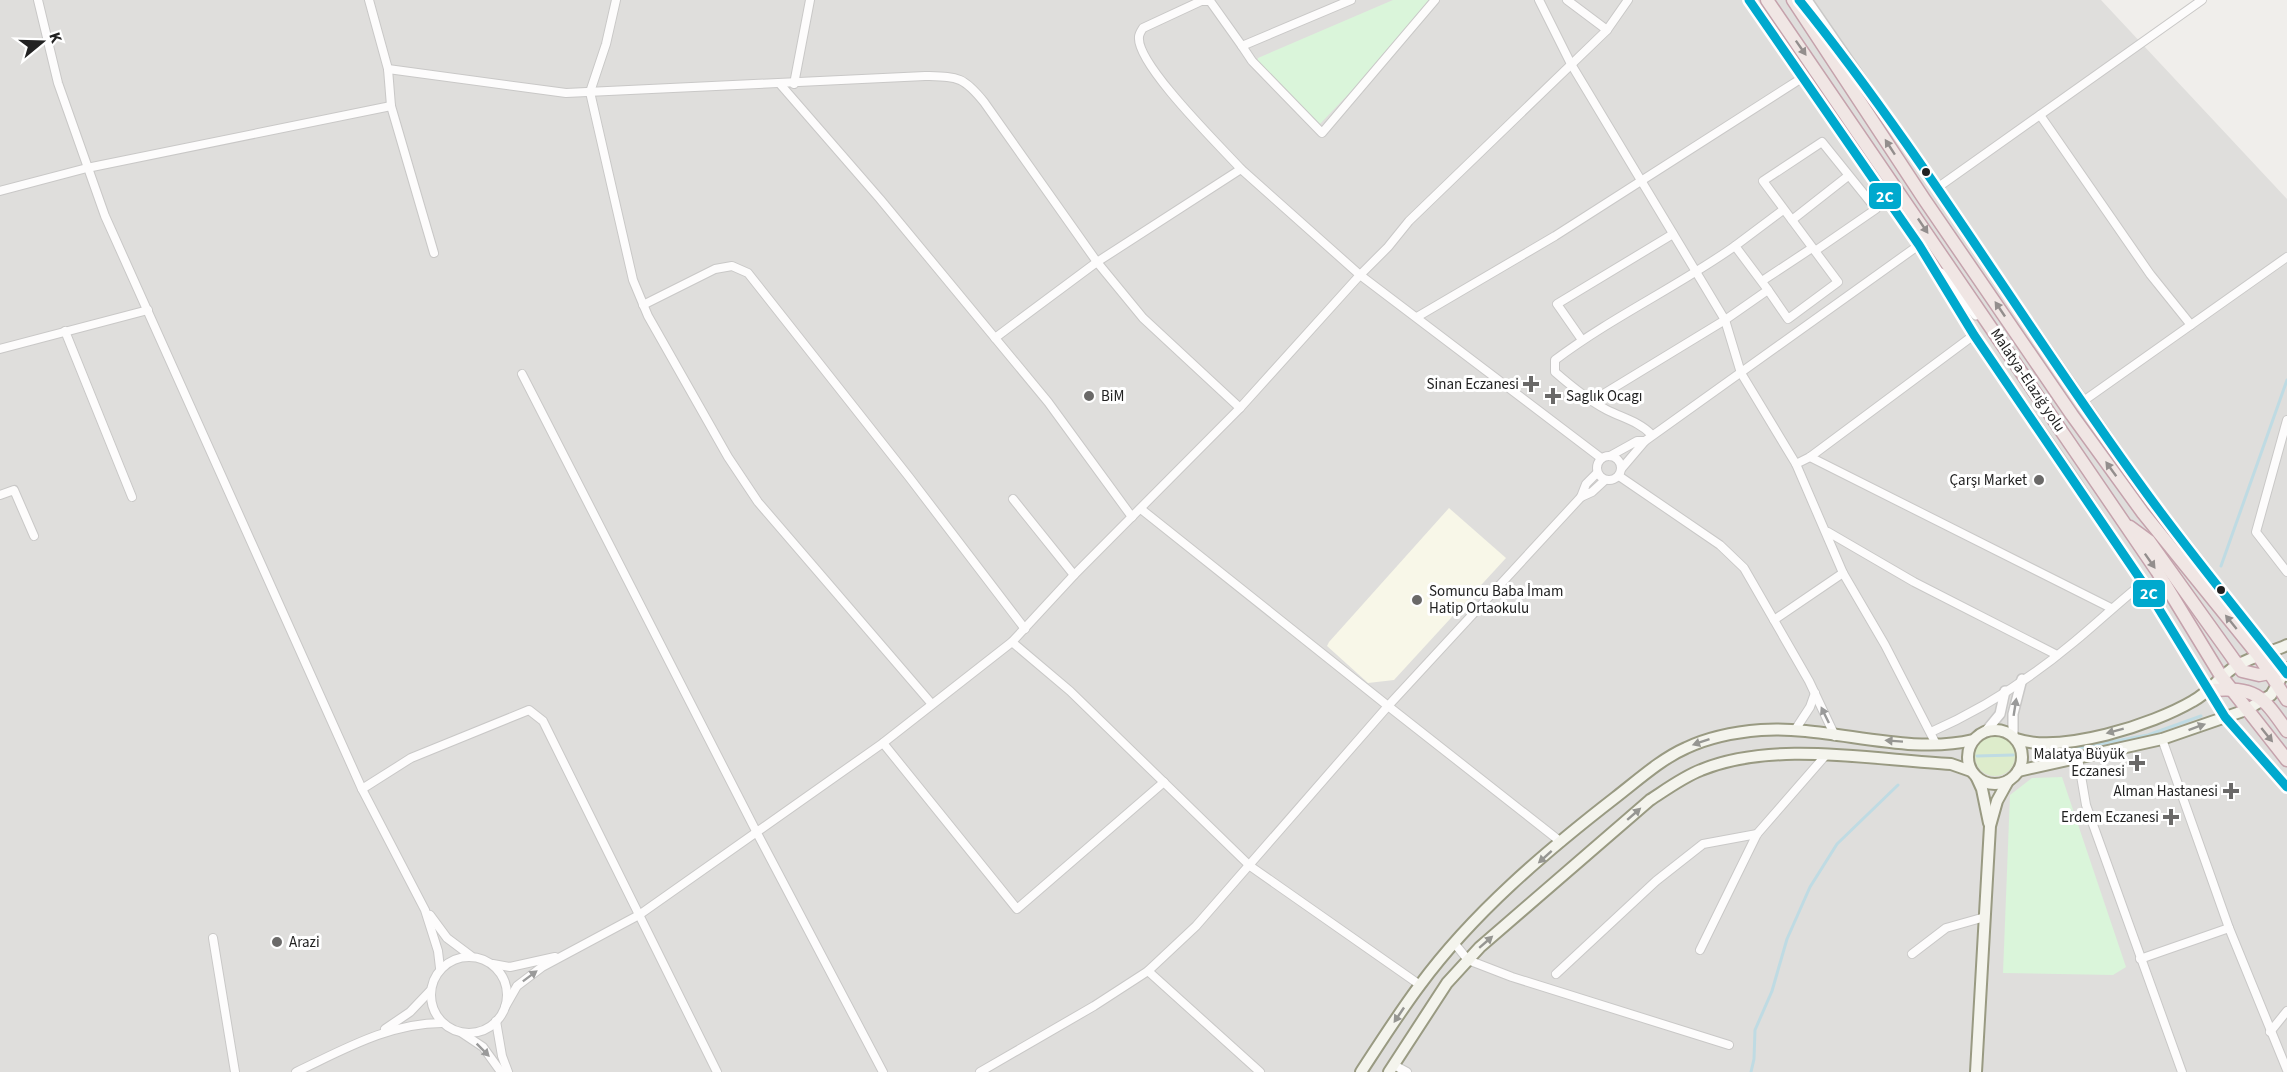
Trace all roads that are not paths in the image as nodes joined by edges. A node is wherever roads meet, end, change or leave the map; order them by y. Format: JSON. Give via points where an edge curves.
{"nodes":[{"id":1,"x":38,"y":0,"type":"edge"},
{"id":2,"x":369,"y":0,"type":"edge"},
{"id":3,"x":616,"y":0,"type":"edge"},
{"id":4,"x":810,"y":0,"type":"edge"},
{"id":5,"x":1351,"y":0,"type":"edge"},
{"id":6,"x":1435,"y":0,"type":"edge"},
{"id":7,"x":1539,"y":0,"type":"edge"},
{"id":8,"x":1567,"y":0,"type":"edge"},
{"id":9,"x":1628,"y":0,"type":"edge"},
{"id":10,"x":1749,"y":0,"type":"edge"},
{"id":11,"x":1767,"y":0,"type":"edge"},
{"id":12,"x":1793,"y":0,"type":"edge"},
{"id":13,"x":1800,"y":0,"type":"edge"},
{"id":14,"x":1807,"y":0,"type":"edge"},
{"id":15,"x":2202,"y":0,"type":"edge"},
{"id":16,"x":1607,"y":30,"type":"junction"},
{"id":17,"x":1242,"y":45,"type":"junction"},
{"id":18,"x":1841,"y":52,"type":"junction"},
{"id":19,"x":1571,"y":64,"type":"junction"},
{"id":20,"x":388,"y":69,"type":"junction"},
{"id":21,"x":1802,"y":78,"type":"junction"},
{"id":22,"x":780,"y":84,"type":"junction"},
{"id":23,"x":794,"y":84,"type":"junction"},
{"id":24,"x":590,"y":92,"type":"junction"},
{"id":25,"x":391,"y":106,"type":"junction"},
{"id":26,"x":2040,"y":115,"type":"junction"},
{"id":27,"x":87,"y":168,"type":"junction"},
{"id":28,"x":1241,"y":169,"type":"junction"},
{"id":29,"x":1848,"y":176,"type":"junction"},
{"id":30,"x":1641,"y":180,"type":"junction"},
{"id":31,"x":1937,"y":188,"type":"junction"},
{"id":32,"x":0,"y":191,"type":"edge"},
{"id":33,"x":1783,"y":210,"type":"junction"},
{"id":34,"x":1792,"y":220,"type":"junction"},
{"id":35,"x":1673,"y":234,"type":"junction"},
{"id":36,"x":1919,"y":245,"type":"junction"},
{"id":37,"x":1735,"y":246,"type":"junction"},
{"id":38,"x":1813,"y":250,"type":"junction"},
{"id":39,"x":434,"y":253,"type":"dead end"},
{"id":40,"x":2287,"y":257,"type":"edge"},
{"id":41,"x":1097,"y":262,"type":"junction"},
{"id":42,"x":1696,"y":273,"type":"junction"},
{"id":43,"x":1360,"y":275,"type":"junction"},
{"id":44,"x":1762,"y":281,"type":"junction"},
{"id":45,"x":1768,"y":290,"type":"junction"},
{"id":46,"x":643,"y":305,"type":"junction"},
{"id":47,"x":148,"y":310,"type":"junction"},
{"id":48,"x":1417,"y":317,"type":"junction"},
{"id":49,"x":1725,"y":320,"type":"junction"},
{"id":50,"x":2191,"y":325,"type":"junction"},
{"id":51,"x":65,"y":331,"type":"junction"},
{"id":52,"x":1974,"y":335,"type":"junction"},
{"id":53,"x":995,"y":338,"type":"junction"},
{"id":54,"x":1582,"y":340,"type":"junction"},
{"id":55,"x":0,"y":349,"type":"edge"},
{"id":56,"x":2023,"y":371,"type":"junction"},
{"id":57,"x":1741,"y":373,"type":"junction"},
{"id":58,"x":522,"y":374,"type":"dead end"},
{"id":59,"x":1592,"y":401,"type":"junction"},
{"id":60,"x":2082,"y":402,"type":"junction"},
{"id":61,"x":1240,"y":408,"type":"junction"},
{"id":62,"x":2287,"y":420,"type":"edge"},
{"id":63,"x":1648,"y":438,"type":"junction"},
{"id":64,"x":1611,"y":456,"type":"junction"},
{"id":65,"x":1810,"y":457,"type":"junction"},
{"id":66,"x":1601,"y":458,"type":"junction"},
{"id":67,"x":1796,"y":464,"type":"junction"},
{"id":68,"x":1620,"y":472,"type":"junction"},
{"id":69,"x":1598,"y":473,"type":"junction"},
{"id":70,"x":1605,"y":480,"type":"junction"},
{"id":71,"x":0,"y":495,"type":"edge"},
{"id":72,"x":132,"y":497,"type":"dead end"},
{"id":73,"x":1581,"y":497,"type":"junction"},
{"id":74,"x":1013,"y":499,"type":"dead end"},
{"id":75,"x":1141,"y":509,"type":"junction"},
{"id":76,"x":1132,"y":517,"type":"junction"},
{"id":77,"x":2122,"y":521,"type":"junction"},
{"id":78,"x":1828,"y":532,"type":"junction"},
{"id":79,"x":34,"y":536,"type":"dead end"},
{"id":80,"x":2287,"y":572,"type":"edge"},
{"id":81,"x":1844,"y":573,"type":"junction"},
{"id":82,"x":1074,"y":575,"type":"junction"},
{"id":83,"x":2143,"y":583,"type":"junction"},
{"id":84,"x":2111,"y":608,"type":"junction"},
{"id":85,"x":1774,"y":620,"type":"junction"},
{"id":86,"x":1025,"y":629,"type":"junction"},
{"id":87,"x":1012,"y":642,"type":"junction"},
{"id":88,"x":2287,"y":645,"type":"edge"},
{"id":89,"x":2254,"y":651,"type":"junction"},
{"id":90,"x":2271,"y":652,"type":"junction"},
{"id":91,"x":2056,"y":655,"type":"junction"},
{"id":92,"x":2235,"y":662,"type":"junction"},
{"id":93,"x":2286,"y":670,"type":"edge"},
{"id":94,"x":2271,"y":674,"type":"junction"},
{"id":95,"x":2221,"y":676,"type":"junction"},
{"id":96,"x":2022,"y":679,"type":"junction"},
{"id":97,"x":2278,"y":686,"type":"junction"},
{"id":98,"x":2231,"y":689,"type":"junction"},
{"id":99,"x":2209,"y":690,"type":"junction"},
{"id":100,"x":2005,"y":691,"type":"junction"},
{"id":101,"x":1815,"y":693,"type":"junction"},
{"id":102,"x":2287,"y":700,"type":"edge"},
{"id":103,"x":931,"y":703,"type":"junction"},
{"id":104,"x":2267,"y":703,"type":"junction"},
{"id":105,"x":1388,"y":706,"type":"junction"},
{"id":106,"x":2249,"y":713,"type":"junction"},
{"id":107,"x":2225,"y":717,"type":"junction"},
{"id":108,"x":1795,"y":730,"type":"junction"},
{"id":109,"x":1986,"y":731,"type":"junction"},
{"id":110,"x":2287,"y":731,"type":"edge"},
{"id":111,"x":1931,"y":732,"type":"junction"},
{"id":112,"x":1836,"y":737,"type":"junction"},
{"id":113,"x":2014,"y":738,"type":"junction"},
{"id":114,"x":2162,"y":739,"type":"junction"},
{"id":115,"x":1973,"y":740,"type":"junction"},
{"id":116,"x":883,"y":743,"type":"junction"},
{"id":117,"x":1936,"y":744,"type":"junction"},
{"id":118,"x":1825,"y":756,"type":"junction"},
{"id":119,"x":2078,"y":758,"type":"junction"},
{"id":120,"x":2287,"y":760,"type":"edge"},
{"id":121,"x":2018,"y":771,"type":"junction"},
{"id":122,"x":1974,"y":775,"type":"junction"},
{"id":123,"x":2008,"y":781,"type":"junction"},
{"id":124,"x":1164,"y":782,"type":"junction"},
{"id":125,"x":2287,"y":787,"type":"edge"},
{"id":126,"x":363,"y":789,"type":"junction"},
{"id":127,"x":1990,"y":826,"type":"junction"},
{"id":128,"x":757,"y":833,"type":"junction"},
{"id":129,"x":1757,"y":834,"type":"junction"},
{"id":130,"x":1561,"y":842,"type":"junction"},
{"id":131,"x":1250,"y":866,"type":"junction"},
{"id":132,"x":425,"y":909,"type":"junction"},
{"id":133,"x":639,"y":915,"type":"junction"},
{"id":134,"x":1985,"y":917,"type":"junction"},
{"id":135,"x":2229,"y":928,"type":"junction"},
{"id":136,"x":213,"y":938,"type":"dead end"},
{"id":137,"x":1455,"y":944,"type":"junction"},
{"id":138,"x":1700,"y":951,"type":"dead end"},
{"id":139,"x":1912,"y":954,"type":"dead end"},
{"id":140,"x":565,"y":955,"type":"junction"},
{"id":141,"x":471,"y":956,"type":"junction"},
{"id":142,"x":2140,"y":959,"type":"junction"},
{"id":143,"x":1468,"y":960,"type":"junction"},
{"id":144,"x":491,"y":963,"type":"junction"},
{"id":145,"x":440,"y":969,"type":"junction"},
{"id":146,"x":1148,"y":971,"type":"junction"},
{"id":147,"x":1556,"y":974,"type":"dead end"},
{"id":148,"x":1420,"y":985,"type":"junction"},
{"id":149,"x":431,"y":990,"type":"junction"},
{"id":150,"x":505,"y":1007,"type":"junction"},
{"id":151,"x":2287,"y":1011,"type":"edge"},
{"id":152,"x":496,"y":1021,"type":"junction"},
{"id":153,"x":442,"y":1023,"type":"junction"},
{"id":154,"x":460,"y":1032,"type":"junction"},
{"id":155,"x":2270,"y":1032,"type":"junction"},
{"id":156,"x":379,"y":1034,"type":"junction"},
{"id":157,"x":1729,"y":1045,"type":"dead end"},
{"id":158,"x":1391,"y":1068,"type":"edge"},
{"id":159,"x":2287,"y":1070,"type":"edge"},
{"id":160,"x":235,"y":1072,"type":"edge"},
{"id":161,"x":296,"y":1072,"type":"edge"},
{"id":162,"x":501,"y":1072,"type":"edge"},
{"id":163,"x":508,"y":1072,"type":"edge"},
{"id":164,"x":717,"y":1072,"type":"edge"},
{"id":165,"x":883,"y":1072,"type":"edge"},
{"id":166,"x":980,"y":1072,"type":"edge"},
{"id":167,"x":1260,"y":1072,"type":"edge"},
{"id":168,"x":1361,"y":1072,"type":"edge"},
{"id":169,"x":1407,"y":1072,"type":"edge"},
{"id":170,"x":1976,"y":1072,"type":"edge"},
{"id":171,"x":2182,"y":1072,"type":"edge"}],
"edges":[{"from":1,"to":27,"type":"street","via":[[58,83]]},
{"from":2,"to":20,"type":"street"},
{"from":3,"to":24,"type":"street"},
{"from":4,"to":23,"type":"street"},
{"from":5,"to":17,"type":"street"},
{"from":6,"to":17,"type":"street","via":[[1322,133],[1252,61]]},
{"from":7,"to":19,"type":"street"},
{"from":8,"to":16,"type":"street"},
{"from":9,"to":16,"type":"street"},
{"from":10,"to":21,"type":"street"},
{"from":11,"to":56,"type":"highway","name":"Malatya-Elazığ yolu","one_way":true},
{"from":89,"to":12,"type":"highway","name":"Malatya-Elazığ yolu","one_way":true,"via":[[2143,513],[2072,415]]},
{"from":13,"to":18,"type":"street"},
{"from":14,"to":18,"type":"street"},
{"from":15,"to":26,"type":"street"},
{"from":16,"to":19,"type":"street"},
{"from":17,"to":28,"type":"street","via":[[1210,1],[1201,1],[1143,28],[1139,37],[1144,54],[1165,86]]},
{"from":18,"to":31,"type":"street"},
{"from":19,"to":30,"type":"street"},
{"from":19,"to":43,"type":"street","via":[[1409,221]]},
{"from":20,"to":24,"type":"street","via":[[541,92]]},
{"from":20,"to":25,"type":"street"},
{"from":21,"to":30,"type":"street"},
{"from":21,"to":36,"type":"street"},
{"from":22,"to":23,"type":"street"},
{"from":22,"to":24,"type":"street"},
{"from":22,"to":53,"type":"street"},
{"from":23,"to":41,"type":"street","via":[[925,76],[953,77],[969,83]]},
{"from":24,"to":46,"type":"street","via":[[633,280]]},
{"from":25,"to":27,"type":"street"},
{"from":25,"to":39,"type":"street"},
{"from":26,"to":31,"type":"street"},
{"from":26,"to":50,"type":"street","via":[[2150,274]]},
{"from":27,"to":32,"type":"street"},
{"from":27,"to":47,"type":"street"},
{"from":28,"to":41,"type":"street"},
{"from":28,"to":43,"type":"street"},
{"from":29,"to":33,"type":"street","via":[[1822,142],[1763,181]]},
{"from":29,"to":34,"type":"street"},
{"from":29,"to":38,"type":"street","via":[[1876,209]]},
{"from":30,"to":35,"type":"street"},
{"from":30,"to":48,"type":"street","via":[[1556,236]]},
{"from":31,"to":60,"type":"street"},
{"from":33,"to":34,"type":"street"},
{"from":33,"to":37,"type":"street"},
{"from":34,"to":38,"type":"street"},
{"from":35,"to":42,"type":"street"},
{"from":35,"to":54,"type":"street","via":[[1557,304]]},
{"from":36,"to":52,"type":"street"},
{"from":36,"to":56,"type":"street"},
{"from":36,"to":57,"type":"street"},
{"from":37,"to":42,"type":"street"},
{"from":37,"to":44,"type":"street"},
{"from":38,"to":44,"type":"street"},
{"from":38,"to":45,"type":"street","via":[[1838,282],[1788,319]]},
{"from":40,"to":50,"type":"street"},
{"from":41,"to":53,"type":"street"},
{"from":41,"to":61,"type":"street","via":[[1143,318]]},
{"from":42,"to":49,"type":"street"},
{"from":42,"to":54,"type":"street"},
{"from":43,"to":48,"type":"street"},
{"from":43,"to":61,"type":"street"},
{"from":44,"to":45,"type":"street"},
{"from":45,"to":49,"type":"street"},
{"from":46,"to":86,"type":"street","via":[[716,269],[732,266],[748,273]]},
{"from":46,"to":103,"type":"street","via":[[728,457],[758,502]]},
{"from":47,"to":51,"type":"street"},
{"from":47,"to":126,"type":"street"},
{"from":48,"to":66,"type":"street"},
{"from":49,"to":57,"type":"street"},
{"from":49,"to":59,"type":"street"},
{"from":50,"to":60,"type":"street"},
{"from":51,"to":55,"type":"street"},
{"from":51,"to":72,"type":"street"},
{"from":52,"to":65,"type":"street"},
{"from":52,"to":83,"type":"street"},
{"from":53,"to":76,"type":"street","via":[[1048,402]]},
{"from":54,"to":59,"type":"street","via":[[1555,360],[1555,372]]},
{"from":56,"to":77,"type":"highway","name":"Malatya-Elazığ yolu"},
{"from":57,"to":63,"type":"street"},
{"from":57,"to":67,"type":"street"},
{"from":58,"to":128,"type":"street"},
{"from":59,"to":63,"type":"street","via":[[1644,427]]},
{"from":60,"to":90,"type":"street","via":[[2155,504]]},
{"from":61,"to":75,"type":"street"},
{"from":62,"to":80,"type":"street","via":[[2256,532]]},
{"from":63,"to":64,"type":"street"},
{"from":63,"to":68,"type":"street"},
{"from":64,"to":66,"type":"street"},
{"from":64,"to":68,"type":"street","via":[[1619,461]]},
{"from":65,"to":67,"type":"street"},
{"from":65,"to":84,"type":"street"},
{"from":66,"to":69,"type":"street"},
{"from":67,"to":78,"type":"street"},
{"from":68,"to":70,"type":"street","via":[[1611,481]]},
{"from":68,"to":85,"type":"street","via":[[1720,545],[1744,568]]},
{"from":69,"to":70,"type":"street"},
{"from":69,"to":73,"type":"street","via":[[1586,484]]},
{"from":70,"to":73,"type":"street"},
{"from":71,"to":79,"type":"street","via":[[14,490]]},
{"from":73,"to":105,"type":"street"},
{"from":74,"to":82,"type":"street"},
{"from":75,"to":76,"type":"street"},
{"from":75,"to":105,"type":"street"},
{"from":76,"to":82,"type":"street"},
{"from":77,"to":92,"type":"highway","via":[[2149,541]]},
{"from":77,"to":95,"type":"highway","name":"Malatya-Elazığ yolu","one_way":true},
{"from":78,"to":81,"type":"street"},
{"from":78,"to":91,"type":"street","via":[[1914,582]]},
{"from":81,"to":85,"type":"street"},
{"from":81,"to":111,"type":"street"},
{"from":82,"to":86,"type":"street"},
{"from":83,"to":84,"type":"street"},
{"from":83,"to":99,"type":"street"},
{"from":84,"to":91,"type":"street"},
{"from":85,"to":101,"type":"street"},
{"from":86,"to":87,"type":"street"},
{"from":87,"to":103,"type":"street"},
{"from":87,"to":124,"type":"street","via":[[1070,691]]},
{"from":88,"to":90,"type":"main road"},
{"from":89,"to":90,"type":"main road"},
{"from":89,"to":92,"type":"highway"},
{"from":89,"to":94,"type":"highway","name":"Malatya-Elazığ yolu"},
{"from":90,"to":93,"type":"street"},
{"from":91,"to":96,"type":"street"},
{"from":92,"to":94,"type":"highway","via":[[2249,674]]},
{"from":92,"to":95,"type":"main road"},
{"from":93,"to":94,"type":"highway"},
{"from":93,"to":97,"type":"main road"},
{"from":94,"to":97,"type":"highway","name":"Malatya-Elazığ yolu"},
{"from":95,"to":98,"type":"highway","name":"Malatya-Elazığ yolu"},
{"from":95,"to":99,"type":"main road"},
{"from":96,"to":100,"type":"street"},
{"from":113,"to":96,"type":"street","one_way":true,"via":[[2013,714]]},
{"from":97,"to":102,"type":"highway","name":"Malatya-Elazığ yolu"},
{"from":97,"to":104,"type":"main road"},
{"from":98,"to":99,"type":"highway"},
{"from":98,"to":104,"type":"highway","via":[[2255,694]]},
{"from":98,"to":106,"type":"highway","name":"Malatya-Elazığ yolu"},
{"from":99,"to":107,"type":"street"},
{"from":99,"to":113,"type":"main road","one_way":true,"via":[[2180,708],[2112,732],[2048,744]]},
{"from":100,"to":109,"type":"street","via":[[2000,714]]},
{"from":100,"to":111,"type":"street","via":[[1972,713]]},
{"from":101,"to":108,"type":"street"},
{"from":112,"to":101,"type":"street","one_way":true},
{"from":103,"to":116,"type":"street"},
{"from":104,"to":106,"type":"highway"},
{"from":104,"to":110,"type":"highway"},
{"from":105,"to":130,"type":"street"},
{"from":105,"to":131,"type":"street"},
{"from":106,"to":107,"type":"main road"},
{"from":106,"to":120,"type":"highway","name":"Malatya-Elazığ yolu","one_way":true},
{"from":114,"to":107,"type":"main road","one_way":true},
{"from":107,"to":125,"type":"street"},
{"from":108,"to":112,"type":"main road"},
{"from":108,"to":130,"type":"main road","one_way":true,"via":[[1728,734],[1684,748],[1647,772]]},
{"from":109,"to":113,"type":"main road","via":[[2001,730]]},
{"from":109,"to":115,"type":"main road"},
{"from":111,"to":117,"type":"street"},
{"from":117,"to":112,"type":"main road","one_way":true},
{"from":113,"to":121,"type":"main road","via":[[2022,756]]},
{"from":114,"to":119,"type":"main road"},
{"from":114,"to":135,"type":"street"},
{"from":115,"to":117,"type":"main road"},
{"from":115,"to":122,"type":"main road","via":[[1967,756]]},
{"from":116,"to":124,"type":"street","via":[[1017,909]]},
{"from":116,"to":128,"type":"street"},
{"from":118,"to":122,"type":"main road","via":[[1951,764]]},
{"from":118,"to":129,"type":"street"},
{"from":143,"to":118,"type":"main road","one_way":true,"via":[[1674,783],[1702,769],[1752,756]]},
{"from":119,"to":121,"type":"main road"},
{"from":119,"to":142,"type":"street","via":[[2086,805]]},
{"from":121,"to":123,"type":"main road"},
{"from":122,"to":123,"type":"main road","via":[[1992,784]]},
{"from":122,"to":127,"type":"main road","via":[[1982,789]]},
{"from":123,"to":127,"type":"main road"},
{"from":124,"to":131,"type":"street"},
{"from":126,"to":132,"type":"street"},
{"from":126,"to":133,"type":"street","via":[[411,758],[529,710],[543,721]]},
{"from":127,"to":134,"type":"main road"},
{"from":128,"to":133,"type":"street"},
{"from":128,"to":165,"type":"street"},
{"from":129,"to":138,"type":"street"},
{"from":129,"to":147,"type":"street","via":[[1703,844],[1656,881]]},
{"from":130,"to":137,"type":"main road","one_way":true,"via":[[1499,897]]},
{"from":131,"to":146,"type":"street","via":[[1196,927]]},
{"from":131,"to":148,"type":"street"},
{"from":132,"to":141,"type":"street","via":[[447,938]]},
{"from":132,"to":145,"type":"street"},
{"from":133,"to":140,"type":"street"},
{"from":133,"to":164,"type":"street"},
{"from":134,"to":139,"type":"street","via":[[1946,928]]},
{"from":134,"to":170,"type":"main road"},
{"from":135,"to":142,"type":"street"},
{"from":135,"to":155,"type":"street"},
{"from":136,"to":160,"type":"street"},
{"from":137,"to":143,"type":"street"},
{"from":137,"to":148,"type":"main road"},
{"from":140,"to":144,"type":"street","via":[[510,967]]},
{"from":150,"to":140,"type":"street","one_way":true,"via":[[517,986]]},
{"from":141,"to":144,"type":"street"},
{"from":141,"to":145,"type":"street","via":[[457,958]]},
{"from":142,"to":171,"type":"street"},
{"from":143,"to":157,"type":"street"},
{"from":143,"to":158,"type":"main road","via":[[1447,982]]},
{"from":144,"to":150,"type":"street","via":[[505,981]]},
{"from":145,"to":149,"type":"street"},
{"from":146,"to":166,"type":"street"},
{"from":146,"to":167,"type":"street"},
{"from":148,"to":168,"type":"main road","one_way":true},
{"from":149,"to":153,"type":"street","via":[[432,1005]]},
{"from":149,"to":156,"type":"street","via":[[410,1012]]},
{"from":150,"to":152,"type":"street"},
{"from":151,"to":155,"type":"street"},
{"from":152,"to":154,"type":"street","via":[[483,1030]]},
{"from":152,"to":163,"type":"street"},
{"from":153,"to":154,"type":"street"},
{"from":153,"to":156,"type":"street","via":[[417,1023]]},
{"from":154,"to":162,"type":"street","one_way":true,"via":[[483,1047]]},
{"from":155,"to":159,"type":"street"},
{"from":156,"to":161,"type":"street"},
{"from":158,"to":169,"type":"street"}]}
